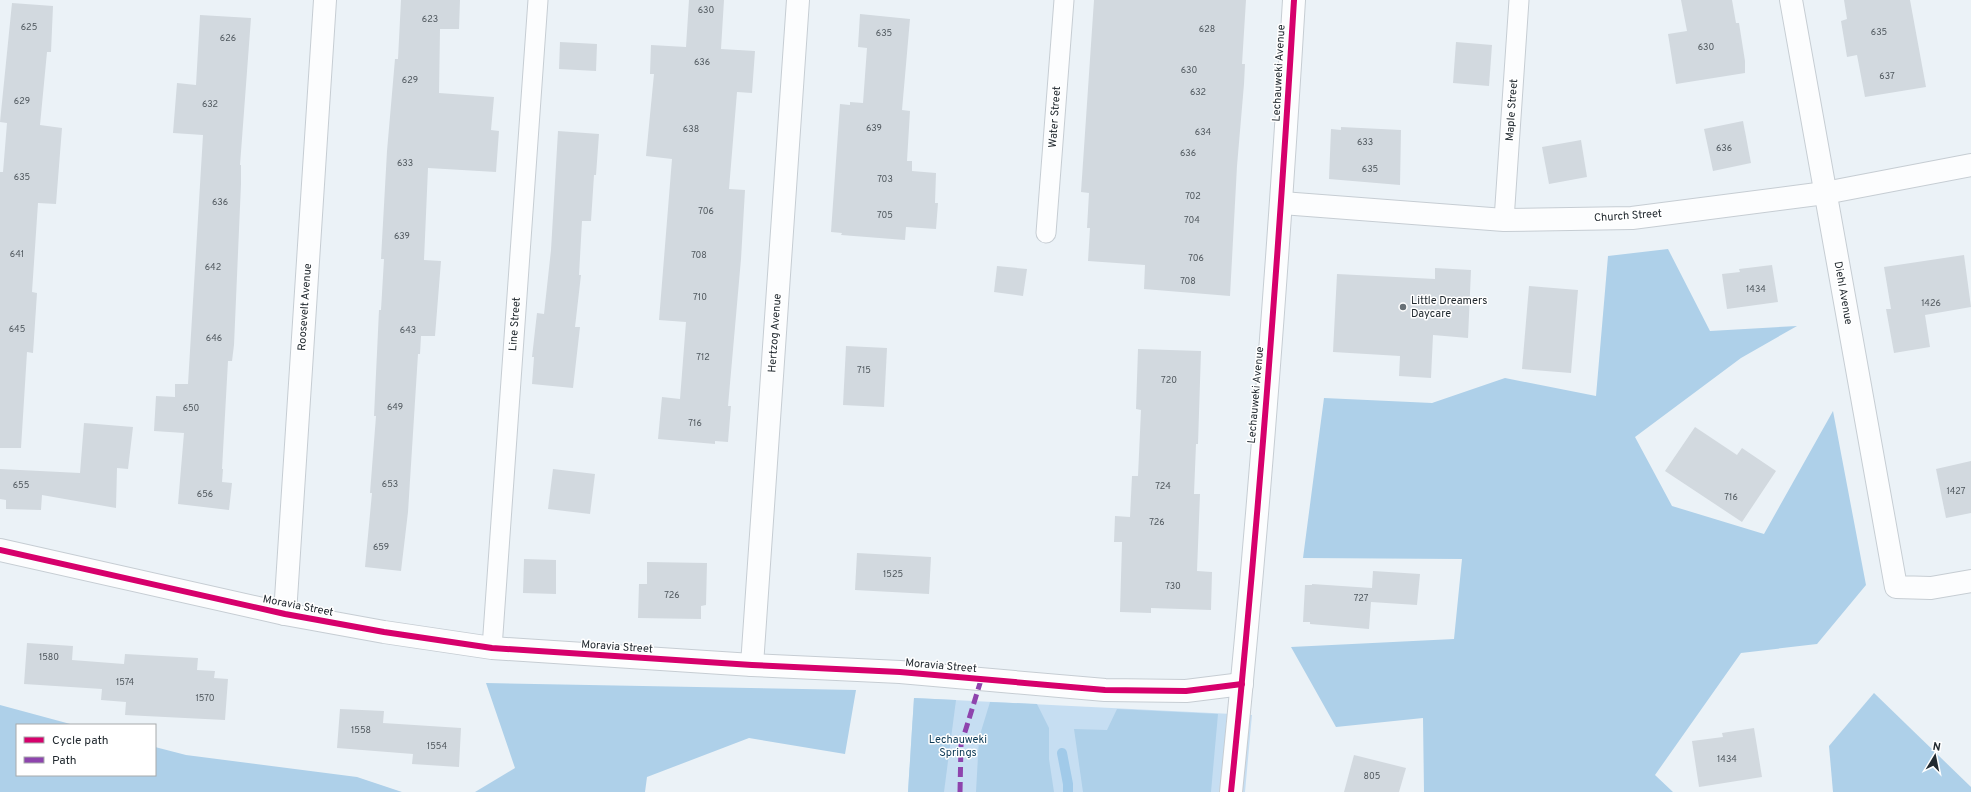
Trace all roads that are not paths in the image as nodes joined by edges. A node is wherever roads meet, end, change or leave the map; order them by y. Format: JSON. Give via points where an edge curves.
{"nodes":[{"id":1,"x":325,"y":0,"type":"edge"},
{"id":2,"x":538,"y":0,"type":"edge"},
{"id":3,"x":798,"y":0,"type":"edge"},
{"id":4,"x":1064,"y":0,"type":"edge"},
{"id":5,"x":1294,"y":0,"type":"edge"},
{"id":6,"x":1519,"y":0,"type":"edge"},
{"id":7,"x":1791,"y":0,"type":"edge"},
{"id":8,"x":1971,"y":165,"type":"edge"},
{"id":9,"x":1825,"y":193,"type":"junction"},
{"id":10,"x":1282,"y":203,"type":"junction"},
{"id":11,"x":1504,"y":220,"type":"junction"},
{"id":12,"x":1046,"y":233,"type":"dead end"},
{"id":13,"x":0,"y":550,"type":"edge"},
{"id":14,"x":1971,"y":581,"type":"edge"},
{"id":15,"x":285,"y":614,"type":"junction"},
{"id":16,"x":492,"y":648,"type":"junction"},
{"id":17,"x":752,"y":665,"type":"junction"},
{"id":18,"x":1242,"y":684,"type":"junction"},
{"id":19,"x":1231,"y":792,"type":"edge"}],
"edges":[{"from":1,"to":15,"type":"street","name":"Roosevelt Avenue"},
{"from":2,"to":16,"type":"lane","name":"Line Street"},
{"from":3,"to":17,"type":"street","name":"Hertzog Avenue"},
{"from":4,"to":12,"type":"lane","name":"Water Street"},
{"from":5,"to":10,"type":"street","name":"Lechauweki Avenue"},
{"from":6,"to":11,"type":"lane","name":"Maple Street"},
{"from":7,"to":9,"type":"street","name":"Diehl Avenue"},
{"from":8,"to":9,"type":"street","name":"Church Street"},
{"from":9,"to":11,"type":"street","name":"Church Street","via":[[1632,218]]},
{"from":9,"to":14,"type":"street","name":"Diehl Avenue","via":[[1896,587],[1931,588]]},
{"from":10,"to":11,"type":"street","name":"Church Street"},
{"from":10,"to":18,"type":"street","name":"Lechauweki Avenue"},
{"from":13,"to":15,"type":"street","name":"Moravia Street"},
{"from":15,"to":16,"type":"street","name":"Moravia Street"},
{"from":16,"to":17,"type":"street","name":"Moravia Street"},
{"from":17,"to":18,"type":"street","name":"Moravia Street","via":[[900,672],[1105,690],[1186,691]]},
{"from":18,"to":19,"type":"street","name":"Lechauweki Avenue"}]}
